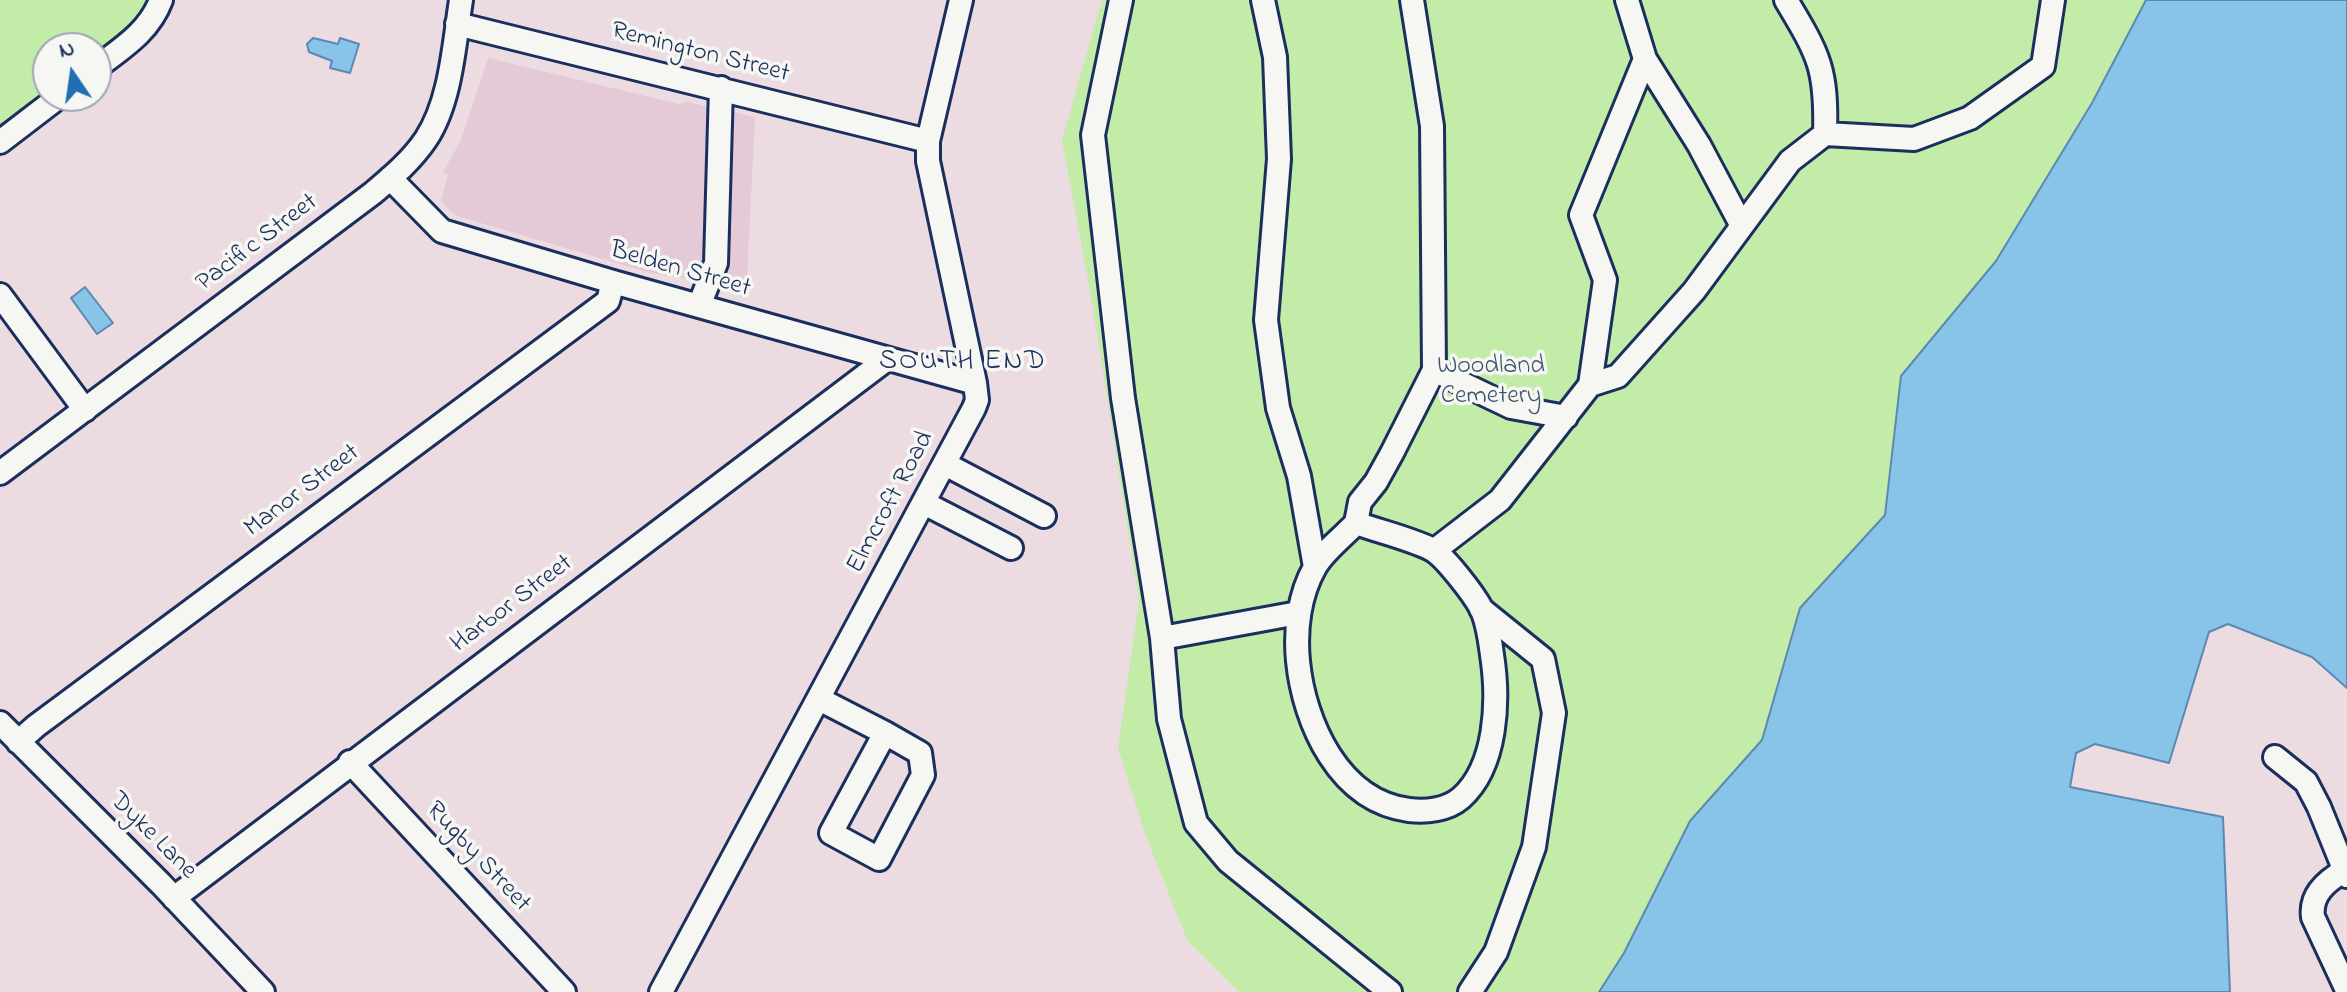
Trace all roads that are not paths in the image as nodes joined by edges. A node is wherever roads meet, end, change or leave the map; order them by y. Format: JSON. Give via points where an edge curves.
{"nodes":[{"id":1,"x":161,"y":0,"type":"edge"},
{"id":2,"x":461,"y":0,"type":"edge"},
{"id":3,"x":961,"y":0,"type":"edge"},
{"id":4,"x":1121,"y":0,"type":"edge"},
{"id":5,"x":1263,"y":0,"type":"edge"},
{"id":6,"x":1412,"y":0,"type":"edge"},
{"id":7,"x":1627,"y":0,"type":"edge"},
{"id":8,"x":1786,"y":0,"type":"edge"},
{"id":9,"x":2053,"y":0,"type":"edge"},
{"id":10,"x":457,"y":24,"type":"junction"},
{"id":11,"x":112,"y":56,"type":"edge"},
{"id":12,"x":1645,"y":59,"type":"junction"},
{"id":13,"x":721,"y":88,"type":"junction"},
{"id":14,"x":39,"y":112,"type":"edge"},
{"id":15,"x":1825,"y":134,"type":"junction"},
{"id":16,"x":928,"y":141,"type":"junction"},
{"id":17,"x":0,"y":142,"type":"edge"},
{"id":18,"x":390,"y":178,"type":"junction"},
{"id":19,"x":1742,"y":226,"type":"junction"},
{"id":20,"x":613,"y":282,"type":"junction"},
{"id":21,"x":0,"y":295,"type":"edge"},
{"id":22,"x":699,"y":306,"type":"junction"},
{"id":23,"x":887,"y":359,"type":"junction"},
{"id":24,"x":1434,"y":370,"type":"junction"},
{"id":25,"x":975,"y":383,"type":"junction"},
{"id":26,"x":1590,"y":385,"type":"junction"},
{"id":27,"x":85,"y":410,"type":"junction"},
{"id":28,"x":1566,"y":417,"type":"junction"},
{"id":29,"x":945,"y":464,"type":"junction"},
{"id":30,"x":0,"y":473,"type":"edge"},
{"id":31,"x":924,"y":503,"type":"junction"},
{"id":32,"x":1044,"y":516,"type":"dead end"},
{"id":33,"x":1356,"y":523,"type":"junction"},
{"id":34,"x":1011,"y":548,"type":"dead end"},
{"id":35,"x":1435,"y":550,"type":"junction"},
{"id":36,"x":1315,"y":567,"type":"junction"},
{"id":37,"x":1481,"y":609,"type":"junction"},
{"id":38,"x":1298,"y":613,"type":"junction"},
{"id":39,"x":1162,"y":638,"type":"junction"},
{"id":40,"x":819,"y":699,"type":"junction"},
{"id":41,"x":0,"y":723,"type":"edge"},
{"id":42,"x":885,"y":733,"type":"junction"},
{"id":43,"x":18,"y":742,"type":"junction"},
{"id":44,"x":2275,"y":757,"type":"dead end"},
{"id":45,"x":350,"y":762,"type":"junction"},
{"id":46,"x":2346,"y":874,"type":"edge"},
{"id":47,"x":174,"y":898,"type":"junction"},
{"id":48,"x":2347,"y":990,"type":"edge"},
{"id":49,"x":263,"y":992,"type":"edge"},
{"id":50,"x":564,"y":992,"type":"edge"},
{"id":51,"x":661,"y":992,"type":"edge"},
{"id":52,"x":1390,"y":992,"type":"edge"},
{"id":53,"x":1470,"y":992,"type":"edge"}],
"edges":[{"from":1,"to":11,"type":"street","via":[[139,36]]},
{"from":2,"to":10,"type":"street","name":"Pacific Street"},
{"from":3,"to":16,"type":"street","name":"Elmcroft Road"},
{"from":4,"to":39,"type":"street","via":[[1093,135],[1123,398]]},
{"from":5,"to":36,"type":"street","via":[[1277,79],[1279,159],[1266,320],[1278,408],[1299,476]]},
{"from":6,"to":24,"type":"street","via":[[1432,126]]},
{"from":7,"to":12,"type":"street"},
{"from":8,"to":15,"type":"street","via":[[1824,76]]},
{"from":9,"to":15,"type":"street","via":[[2043,66],[1970,118],[1914,139]]},
{"from":10,"to":13,"type":"street","name":"Remington Street"},
{"from":10,"to":18,"type":"street","name":"Pacific Street","via":[[433,125],[409,161]]},
{"from":12,"to":19,"type":"street"},
{"from":12,"to":26,"type":"street","via":[[1581,215],[1605,280]]},
{"from":13,"to":16,"type":"street","name":"Remington Street"},
{"from":13,"to":22,"type":"street","via":[[716,263]]},
{"from":14,"to":17,"type":"street"},
{"from":15,"to":19,"type":"street","via":[[1790,161]]},
{"from":16,"to":25,"type":"street","name":"Elmcroft Road"},
{"from":18,"to":20,"type":"street","name":"Belden Street","via":[[442,231]]},
{"from":18,"to":27,"type":"street","name":"Pacific Street"},
{"from":19,"to":26,"type":"street","via":[[1694,291],[1618,376]]},
{"from":20,"to":22,"type":"street","name":"Belden Street"},
{"from":20,"to":43,"type":"street","name":"Manor Street","via":[[608,301]]},
{"from":21,"to":27,"type":"street"},
{"from":22,"to":23,"type":"street","name":"Belden Street"},
{"from":23,"to":25,"type":"street","name":"Belden Street"},
{"from":23,"to":45,"type":"street","name":"Harbor Street"},
{"from":24,"to":28,"type":"street","via":[[1511,407]]},
{"from":24,"to":33,"type":"street","via":[[1399,442],[1360,502]]},
{"from":25,"to":29,"type":"street","name":"Elmcroft Road","via":[[977,400]]},
{"from":26,"to":28,"type":"street"},
{"from":27,"to":30,"type":"street","name":"Pacific Street"},
{"from":28,"to":35,"type":"street","via":[[1500,500]]},
{"from":29,"to":31,"type":"street","name":"Elmcroft Road"},
{"from":29,"to":32,"type":"street"},
{"from":31,"to":34,"type":"street"},
{"from":31,"to":40,"type":"street","name":"Elmcroft Road"},
{"from":33,"to":35,"type":"street"},
{"from":33,"to":36,"type":"street"},
{"from":35,"to":37,"type":"street"},
{"from":36,"to":38,"type":"street"},
{"from":37,"to":38,"type":"street","via":[[1490,635],[1495,695],[1486,759],[1460,799],[1420,811],[1379,801],[1340,769],[1322,743],[1301,690]]},
{"from":37,"to":53,"type":"street","via":[[1543,659],[1554,713],[1534,847],[1496,952]]},
{"from":38,"to":39,"type":"street"},
{"from":39,"to":52,"type":"street","via":[[1169,719],[1196,823],[1228,861]]},
{"from":40,"to":42,"type":"street"},
{"from":40,"to":51,"type":"street","name":"Elmcroft Road"},
{"from":41,"to":43,"type":"street","name":"Dyke Lane"},
{"from":42,"to":42,"type":"street","via":[[831,833],[879,859],[923,775],[920,753]]},
{"from":43,"to":47,"type":"street","name":"Dyke Lane"},
{"from":44,"to":46,"type":"street","via":[[2306,782]]},
{"from":45,"to":47,"type":"street","name":"Harbor Street"},
{"from":45,"to":50,"type":"street","name":"Rugby Street"},
{"from":46,"to":48,"type":"street","via":[[2330,878],[2311,907]]},
{"from":47,"to":49,"type":"street","name":"Dyke Lane"}]}
